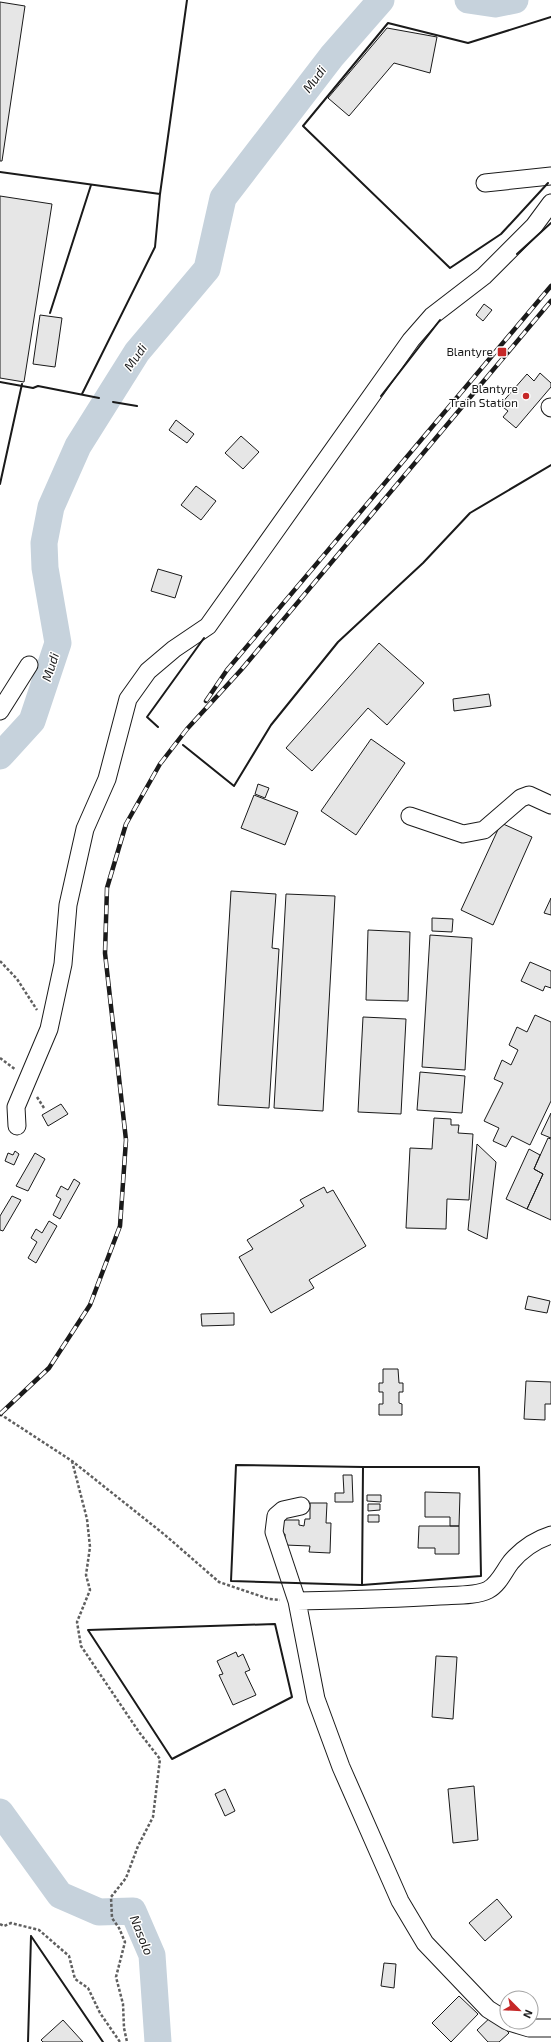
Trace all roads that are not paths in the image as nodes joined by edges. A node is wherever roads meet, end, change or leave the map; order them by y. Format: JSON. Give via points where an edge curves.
{"nodes":[{"id":1,"x":551,"y":176,"type":"edge"},
{"id":2,"x":485,"y":182,"type":"dead end"},
{"id":3,"x":551,"y":203,"type":"edge"},
{"id":4,"x":29,"y":665,"type":"dead end"},
{"id":5,"x":0,"y":711,"type":"edge"},
{"id":6,"x":551,"y":805,"type":"edge"},
{"id":7,"x":410,"y":816,"type":"dead end"},
{"id":8,"x":17,"y":1126,"type":"dead end"},
{"id":9,"x":301,"y":1506,"type":"dead end"},
{"id":10,"x":551,"y":1535,"type":"edge"},
{"id":11,"x":297,"y":1601,"type":"junction"},
{"id":12,"x":499,"y":2016,"type":"edge"},
{"id":13,"x":539,"y":2028,"type":"edge"},
{"id":14,"x":551,"y":2028,"type":"edge"}],
"edges":[{"from":1,"to":2,"type":"street"},
{"from":3,"to":8,"type":"street","via":[[534,226],[484,276],[432,316],[411,340],[208,626],[148,671],[128,699],[107,779],[85,829],[68,904],[63,964],[49,1029],[16,1107]]},
{"from":4,"to":5,"type":"street"},
{"from":6,"to":7,"type":"street","via":[[530,795],[521,798],[484,830],[463,834]]},
{"from":9,"to":11,"type":"street","via":[[283,1510],[276,1516],[274,1523],[281,1556]]},
{"from":10,"to":11,"type":"street","via":[[530,1544],[488,1590],[466,1594],[372,1600]]},
{"from":11,"to":12,"type":"street","via":[[316,1699],[341,1767],[400,1901],[425,1943],[488,2009]]},
{"from":13,"to":14,"type":"street"}]}
